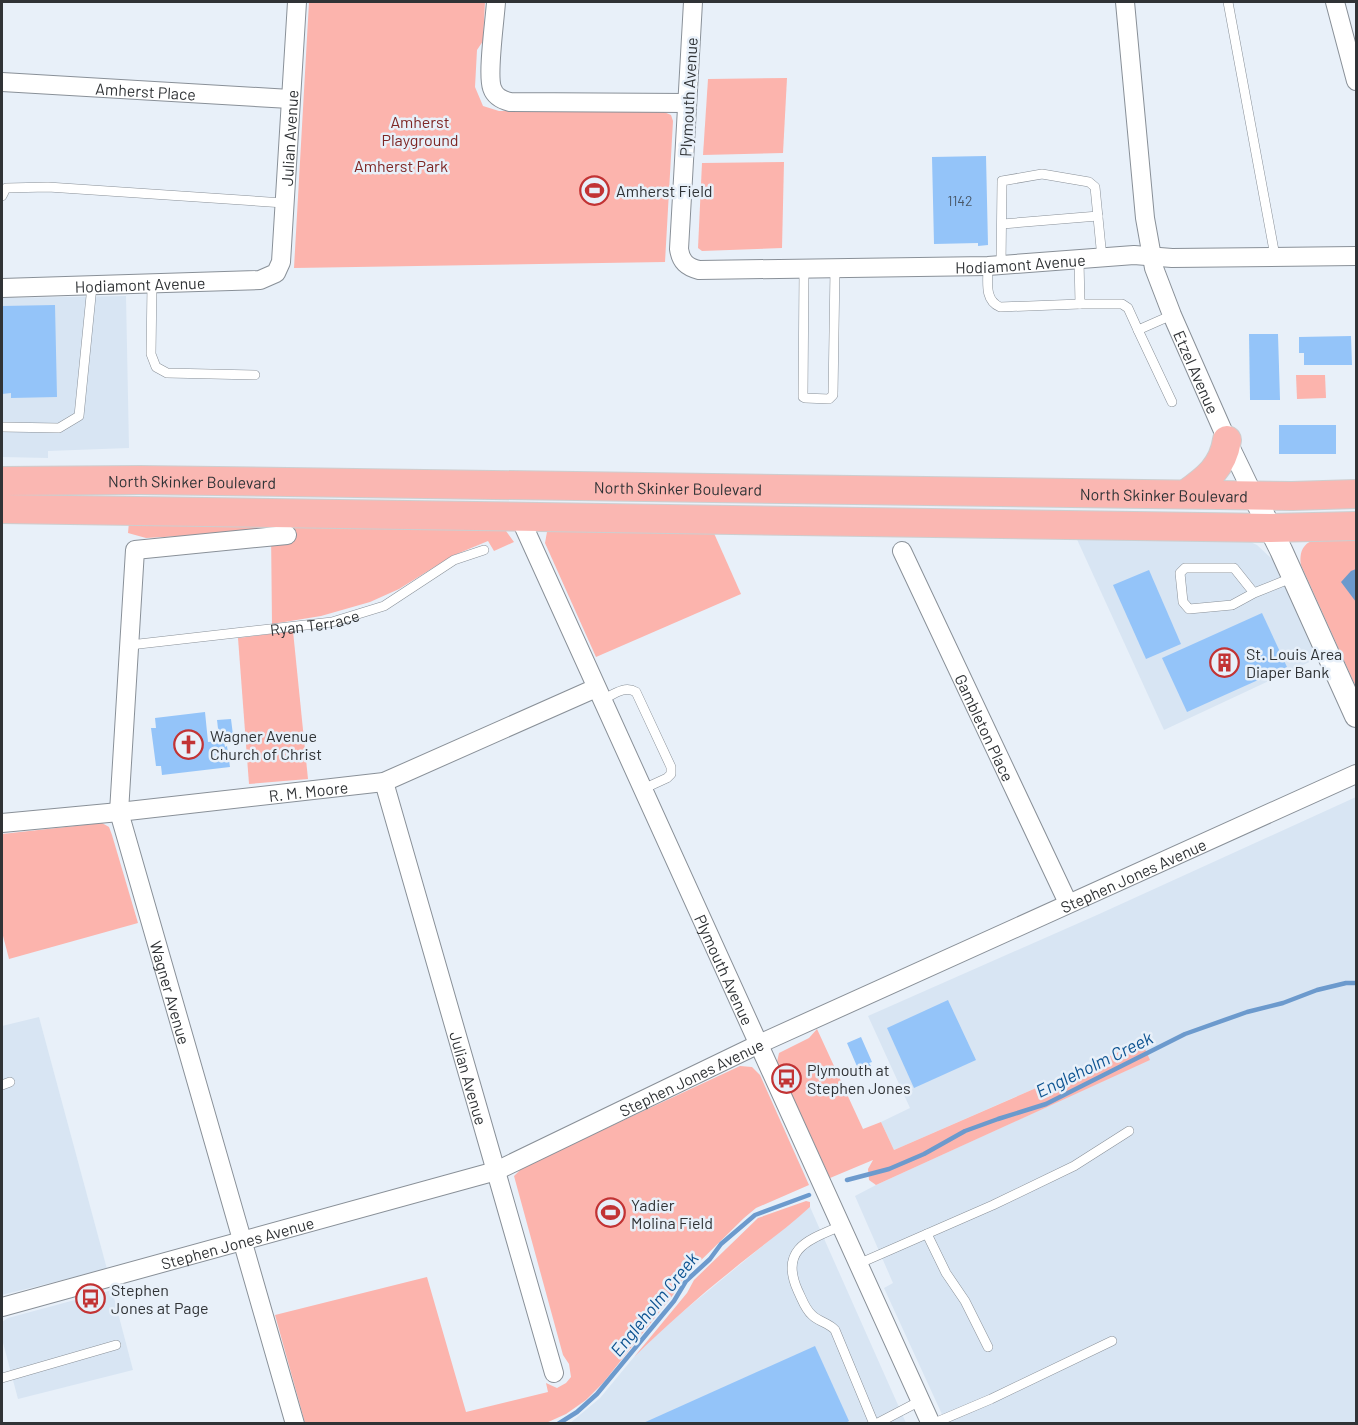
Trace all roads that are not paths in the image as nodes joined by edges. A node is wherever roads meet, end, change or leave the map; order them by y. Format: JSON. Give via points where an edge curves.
{"nodes":[{"id":1,"x":297,"y":2,"type":"edge"},
{"id":2,"x":496,"y":2,"type":"edge"},
{"id":3,"x":693,"y":2,"type":"edge"},
{"id":4,"x":1125,"y":2,"type":"edge"},
{"id":5,"x":1228,"y":2,"type":"edge"},
{"id":6,"x":1335,"y":2,"type":"edge"},
{"id":7,"x":1356,"y":81,"type":"edge"},
{"id":8,"x":2,"y":82,"type":"edge"},
{"id":9,"x":290,"y":99,"type":"junction"},
{"id":10,"x":687,"y":103,"type":"junction"},
{"id":11,"x":2,"y":196,"type":"edge"},
{"id":12,"x":284,"y":202,"type":"junction"},
{"id":13,"x":1098,"y":216,"type":"junction"},
{"id":14,"x":1002,"y":224,"type":"junction"},
{"id":15,"x":1152,"y":256,"type":"junction"},
{"id":16,"x":1275,"y":256,"type":"junction"},
{"id":17,"x":1356,"y":256,"type":"edge"},
{"id":18,"x":1102,"y":258,"type":"junction"},
{"id":19,"x":1079,"y":260,"type":"junction"},
{"id":20,"x":684,"y":263,"type":"joint"},
{"id":21,"x":995,"y":266,"type":"junction"},
{"id":22,"x":835,"y":269,"type":"junction"},
{"id":23,"x":804,"y":270,"type":"junction"},
{"id":24,"x":276,"y":273,"type":"joint"},
{"id":25,"x":152,"y":284,"type":"junction"},
{"id":26,"x":92,"y":286,"type":"junction"},
{"id":27,"x":2,"y":288,"type":"edge"},
{"id":28,"x":1080,"y":304,"type":"junction"},
{"id":29,"x":1172,"y":315,"type":"junction"},
{"id":30,"x":1138,"y":330,"type":"junction"},
{"id":31,"x":255,"y":375,"type":"dead end"},
{"id":32,"x":1172,"y":402,"type":"dead end"},
{"id":33,"x":2,"y":428,"type":"edge"},
{"id":34,"x":1227,"y":440,"type":"junction"},
{"id":35,"x":2,"y":481,"type":"edge"},
{"id":36,"x":1186,"y":494,"type":"junction"},
{"id":37,"x":1356,"y":494,"type":"edge"},
{"id":38,"x":1254,"y":496,"type":"junction"},
{"id":39,"x":2,"y":509,"type":"edge"},
{"id":40,"x":519,"y":516,"type":"junction"},
{"id":41,"x":1356,"y":526,"type":"edge"},
{"id":42,"x":1270,"y":528,"type":"junction"},
{"id":43,"x":287,"y":535,"type":"dead end"},
{"id":44,"x":484,"y":550,"type":"dead end"},
{"id":45,"x":902,"y":552,"type":"dead end"},
{"id":46,"x":1294,"y":578,"type":"junction"},
{"id":47,"x":1254,"y":593,"type":"junction"},
{"id":48,"x":130,"y":645,"type":"junction"},
{"id":49,"x":599,"y":694,"type":"junction"},
{"id":50,"x":1356,"y":716,"type":"edge"},
{"id":51,"x":1356,"y":774,"type":"edge"},
{"id":52,"x":384,"y":782,"type":"junction"},
{"id":53,"x":643,"y":789,"type":"junction"},
{"id":54,"x":119,"y":812,"type":"junction"},
{"id":55,"x":2,"y":823,"type":"edge"},
{"id":56,"x":1068,"y":903,"type":"junction"},
{"id":57,"x":759,"y":1044,"type":"junction"},
{"id":58,"x":1129,"y":1131,"type":"dead end"},
{"id":59,"x":496,"y":1172,"type":"junction"},
{"id":60,"x":841,"y":1226,"type":"junction"},
{"id":61,"x":927,"y":1234,"type":"junction"},
{"id":62,"x":242,"y":1242,"type":"junction"},
{"id":63,"x":858,"y":1264,"type":"junction"},
{"id":64,"x":2,"y":1307,"type":"edge"},
{"id":65,"x":1112,"y":1341,"type":"dead end"},
{"id":66,"x":116,"y":1345,"type":"dead end"},
{"id":67,"x":988,"y":1347,"type":"dead end"},
{"id":68,"x":554,"y":1373,"type":"dead end"},
{"id":69,"x":2,"y":1378,"type":"edge"},
{"id":70,"x":921,"y":1401,"type":"junction"},
{"id":71,"x":295,"y":1424,"type":"edge"},
{"id":72,"x":875,"y":1424,"type":"edge"},
{"id":73,"x":931,"y":1424,"type":"edge"}],
"edges":[{"from":1,"to":9,"type":"street","name":"Julian Avenue"},
{"from":2,"to":10,"type":"street","via":[[491,79],[495,94],[502,100]]},
{"from":3,"to":10,"type":"street","name":"Plymouth Avenue"},
{"from":4,"to":15,"type":"street","name":"Etzel Avenue"},
{"from":5,"to":16,"type":"lane"},
{"from":6,"to":7,"type":"street"},
{"from":8,"to":9,"type":"street","name":"Amherst Place"},
{"from":9,"to":12,"type":"street","name":"Julian Avenue"},
{"from":10,"to":20,"type":"street","name":"Plymouth Avenue","via":[[679,249]]},
{"from":11,"to":12,"type":"lane","via":[[6,188],[48,187]]},
{"from":12,"to":24,"type":"street","name":"Julian Avenue","via":[[281,262]]},
{"from":13,"to":14,"type":"lane"},
{"from":13,"to":14,"type":"lane","via":[[1095,187],[1089,182],[1042,174],[1002,182]]},
{"from":13,"to":18,"type":"lane"},
{"from":14,"to":21,"type":"lane"},
{"from":15,"to":16,"type":"street","name":"Hodiamont Avenue"},
{"from":15,"to":18,"type":"street","name":"Hodiamont Avenue"},
{"from":15,"to":29,"type":"street","name":"Etzel Avenue"},
{"from":16,"to":17,"type":"street","name":"Hodiamont Avenue"},
{"from":18,"to":19,"type":"street","name":"Hodiamont Avenue"},
{"from":19,"to":21,"type":"street","name":"Hodiamont Avenue"},
{"from":19,"to":28,"type":"lane"},
{"from":20,"to":23,"type":"street","name":"Hodiamont Avenue","via":[[699,270]]},
{"from":21,"to":22,"type":"street","name":"Hodiamont Avenue"},
{"from":21,"to":28,"type":"lane","via":[[989,297],[993,304]]},
{"from":22,"to":23,"type":"street","name":"Hodiamont Avenue"},
{"from":22,"to":23,"type":"lane","via":[[833,395],[829,399],[806,398],[803,394]]},
{"from":24,"to":25,"type":"street","name":"Hodiamont Avenue","via":[[260,280]]},
{"from":25,"to":26,"type":"street","name":"Hodiamont Avenue"},
{"from":25,"to":31,"type":"lane","via":[[151,354],[156,367],[167,373]]},
{"from":26,"to":27,"type":"street","name":"Hodiamont Avenue"},
{"from":26,"to":33,"type":"lane","via":[[79,416],[59,428]]},
{"from":28,"to":30,"type":"lane","via":[[1122,304],[1128,308]]},
{"from":29,"to":30,"type":"lane"},
{"from":29,"to":34,"type":"street","name":"Etzel Avenue"},
{"from":30,"to":32,"type":"lane"},
{"from":34,"to":36,"type":"main road","via":[[1218,468]]},
{"from":34,"to":38,"type":"street","name":"Etzel Avenue"},
{"from":35,"to":36,"type":"main road","name":"North Skinker Boulevard"},
{"from":36,"to":38,"type":"main road","name":"North Skinker Boulevard"},
{"from":37,"to":38,"type":"main road","name":"North Skinker Boulevard"},
{"from":38,"to":42,"type":"street","name":"Etzel Avenue"},
{"from":39,"to":40,"type":"main road","name":"North Skinker Boulevard"},
{"from":40,"to":42,"type":"main road","name":"North Skinker Boulevard"},
{"from":40,"to":49,"type":"street","name":"Plymouth Avenue"},
{"from":41,"to":42,"type":"main road","name":"North Skinker Boulevard"},
{"from":42,"to":46,"type":"street","name":"Etzel Avenue"},
{"from":43,"to":48,"type":"street","name":"Wagner Avenue","via":[[135,550]]},
{"from":44,"to":48,"type":"lane","name":"Ryan Terrace","via":[[454,560],[384,606],[332,622]]},
{"from":45,"to":56,"type":"street","name":"Gambleton Place"},
{"from":46,"to":47,"type":"lane"},
{"from":46,"to":50,"type":"street","name":"Etzel Avenue"},
{"from":47,"to":47,"type":"lane","via":[[1232,605],[1189,609],[1183,602],[1180,573],[1185,568],[1234,568]]},
{"from":48,"to":54,"type":"street","name":"Wagner Avenue"},
{"from":49,"to":52,"type":"street","name":"R. M. Moore"},
{"from":49,"to":53,"type":"street","name":"Plymouth Avenue"},
{"from":49,"to":53,"type":"lane","via":[[630,688],[636,692],[671,767],[667,778]]},
{"from":51,"to":56,"type":"street","name":"Stephen Jones Avenue"},
{"from":52,"to":54,"type":"street","name":"R. M. Moore"},
{"from":52,"to":59,"type":"street","name":"Julian Avenue"},
{"from":53,"to":57,"type":"street","name":"Plymouth Avenue"},
{"from":54,"to":55,"type":"street","name":"R. M. Moore"},
{"from":54,"to":62,"type":"street","name":"Wagner Avenue"},
{"from":56,"to":57,"type":"street","name":"Stephen Jones Avenue"},
{"from":57,"to":59,"type":"street","name":"Stephen Jones Avenue"},
{"from":57,"to":60,"type":"street","name":"Plymouth Avenue"},
{"from":58,"to":61,"type":"lane","via":[[1074,1166]]},
{"from":59,"to":62,"type":"street","name":"Stephen Jones Avenue"},
{"from":59,"to":68,"type":"street","name":"Julian Avenue"},
{"from":60,"to":63,"type":"street","name":"Plymouth Avenue"},
{"from":60,"to":72,"type":"lane","via":[[800,1247],[790,1271],[807,1310],[835,1330]]},
{"from":61,"to":63,"type":"lane"},
{"from":61,"to":67,"type":"lane"},
{"from":62,"to":64,"type":"street","name":"Stephen Jones Avenue"},
{"from":62,"to":71,"type":"street","name":"Wagner Avenue"},
{"from":63,"to":70,"type":"street","name":"Plymouth Avenue"},
{"from":65,"to":73,"type":"lane"},
{"from":66,"to":69,"type":"lane"},
{"from":70,"to":72,"type":"lane"},
{"from":70,"to":73,"type":"street","name":"Plymouth Avenue"}]}
